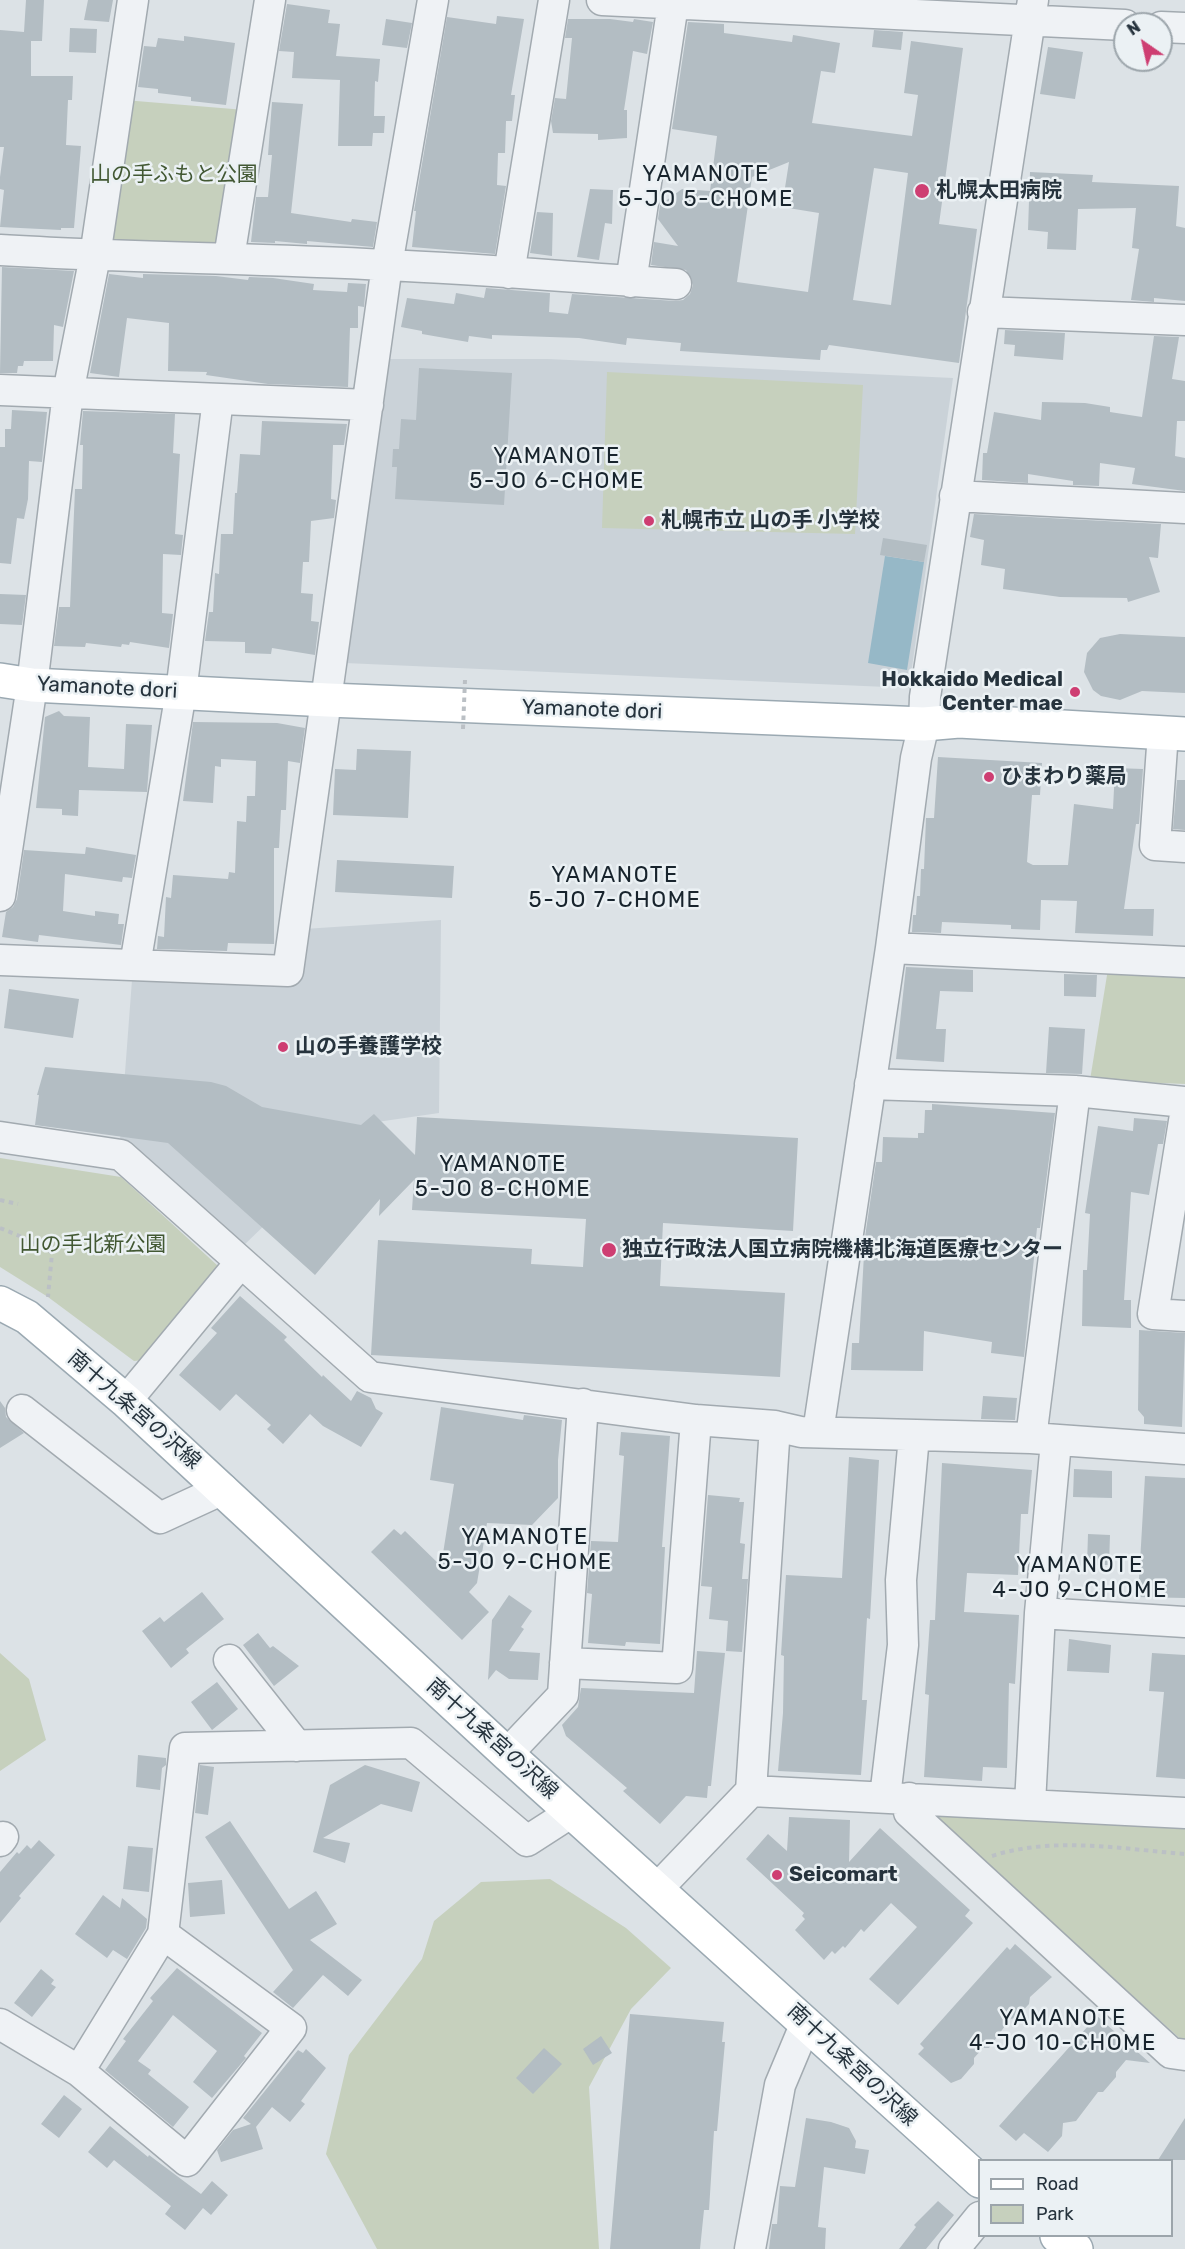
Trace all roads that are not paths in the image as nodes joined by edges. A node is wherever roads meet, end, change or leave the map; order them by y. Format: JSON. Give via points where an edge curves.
{"nodes":[{"id":1,"x":133,"y":0,"type":"edge"},
{"id":2,"x":270,"y":0,"type":"edge"},
{"id":3,"x":433,"y":0,"type":"edge"},
{"id":4,"x":554,"y":0,"type":"edge"},
{"id":5,"x":602,"y":0,"type":"edge"},
{"id":6,"x":674,"y":4,"type":"junction"},
{"id":7,"x":1031,"y":10,"type":"edge"},
{"id":8,"x":1113,"y":23,"type":"edge"},
{"id":9,"x":0,"y":250,"type":"edge"},
{"id":10,"x":95,"y":256,"type":"junction"},
{"id":11,"x":230,"y":258,"type":"junction"},
{"id":12,"x":387,"y":265,"type":"junction"},
{"id":13,"x":509,"y":273,"type":"junction"},
{"id":14,"x":631,"y":282,"type":"junction"},
{"id":15,"x":676,"y":285,"type":"dead end"},
{"id":16,"x":983,"y":312,"type":"junction"},
{"id":17,"x":1185,"y":320,"type":"edge"},
{"id":18,"x":0,"y":390,"type":"edge"},
{"id":19,"x":68,"y":393,"type":"junction"},
{"id":20,"x":218,"y":399,"type":"junction"},
{"id":21,"x":368,"y":405,"type":"junction"},
{"id":22,"x":955,"y":496,"type":"junction"},
{"id":23,"x":1185,"y":508,"type":"edge"},
{"id":24,"x":0,"y":680,"type":"edge"},
{"id":25,"x":32,"y":684,"type":"junction"},
{"id":26,"x":181,"y":692,"type":"junction"},
{"id":27,"x":328,"y":700,"type":"junction"},
{"id":28,"x":924,"y":724,"type":"junction"},
{"id":29,"x":1174,"y":733,"type":"edge"},
{"id":30,"x":1185,"y":847,"type":"edge"},
{"id":31,"x":1,"y":882,"type":"edge"},
{"id":32,"x":891,"y":948,"type":"junction"},
{"id":33,"x":0,"y":960,"type":"edge"},
{"id":34,"x":1185,"y":962,"type":"edge"},
{"id":35,"x":135,"y":965,"type":"junction"},
{"id":36,"x":870,"y":1084,"type":"junction"},
{"id":37,"x":1074,"y":1091,"type":"junction"},
{"id":38,"x":1185,"y":1102,"type":"edge"},
{"id":39,"x":1185,"y":1114,"type":"edge"},
{"id":40,"x":0,"y":1137,"type":"edge"},
{"id":41,"x":241,"y":1262,"type":"junction"},
{"id":42,"x":0,"y":1303,"type":"edge"},
{"id":43,"x":1185,"y":1316,"type":"edge"},
{"id":44,"x":126,"y":1401,"type":"junction"},
{"id":45,"x":582,"y":1404,"type":"junction"},
{"id":46,"x":22,"y":1410,"type":"dead end"},
{"id":47,"x":696,"y":1420,"type":"junction"},
{"id":48,"x":775,"y":1426,"type":"junction"},
{"id":49,"x":818,"y":1432,"type":"junction"},
{"id":50,"x":914,"y":1436,"type":"junction"},
{"id":51,"x":1044,"y":1440,"type":"junction"},
{"id":52,"x":1185,"y":1449,"type":"edge"},
{"id":53,"x":224,"y":1489,"type":"junction"},
{"id":54,"x":1040,"y":1613,"type":"junction"},
{"id":55,"x":1185,"y":1622,"type":"edge"},
{"id":56,"x":228,"y":1660,"type":"dead end"},
{"id":57,"x":566,"y":1663,"type":"junction"},
{"id":58,"x":297,"y":1746,"type":"junction"},
{"id":59,"x":507,"y":1754,"type":"junction"},
{"id":60,"x":751,"y":1791,"type":"junction"},
{"id":61,"x":897,"y":1797,"type":"junction"},
{"id":62,"x":1030,"y":1804,"type":"junction"},
{"id":63,"x":572,"y":1812,"type":"junction"},
{"id":64,"x":1185,"y":1813,"type":"edge"},
{"id":65,"x":658,"y":1888,"type":"junction"},
{"id":66,"x":163,"y":1934,"type":"junction"},
{"id":67,"x":806,"y":2023,"type":"junction"},
{"id":68,"x":0,"y":2024,"type":"edge"},
{"id":69,"x":1185,"y":2055,"type":"edge"},
{"id":70,"x":79,"y":2070,"type":"junction"},
{"id":71,"x":978,"y":2179,"type":"edge"},
{"id":72,"x":978,"y":2219,"type":"edge"},
{"id":73,"x":1060,"y":2237,"type":"edge"},
{"id":74,"x":750,"y":2249,"type":"edge"},
{"id":75,"x":954,"y":2249,"type":"edge"},
{"id":76,"x":1076,"y":2249,"type":"edge"}],
"edges":[{"from":1,"to":10,"type":"street"},
{"from":2,"to":11,"type":"street"},
{"from":3,"to":12,"type":"street"},
{"from":4,"to":13,"type":"street"},
{"from":5,"to":6,"type":"street"},
{"from":6,"to":7,"type":"street"},
{"from":6,"to":14,"type":"street"},
{"from":7,"to":8,"type":"street"},
{"from":7,"to":16,"type":"street"},
{"from":9,"to":10,"type":"street"},
{"from":10,"to":11,"type":"street"},
{"from":10,"to":19,"type":"street"},
{"from":11,"to":12,"type":"street"},
{"from":12,"to":13,"type":"street"},
{"from":12,"to":21,"type":"street"},
{"from":13,"to":14,"type":"street"},
{"from":14,"to":15,"type":"street"},
{"from":16,"to":17,"type":"street"},
{"from":16,"to":22,"type":"street"},
{"from":18,"to":19,"type":"street"},
{"from":19,"to":20,"type":"street"},
{"from":19,"to":25,"type":"street"},
{"from":20,"to":21,"type":"street"},
{"from":20,"to":26,"type":"street"},
{"from":21,"to":27,"type":"street"},
{"from":22,"to":23,"type":"street"},
{"from":22,"to":28,"type":"street"},
{"from":24,"to":25,"type":"main road","name":"Yamanote dori"},
{"from":25,"to":26,"type":"main road","name":"Yamanote dori"},
{"from":25,"to":31,"type":"street"},
{"from":26,"to":27,"type":"main road","name":"Yamanote dori"},
{"from":26,"to":35,"type":"street"},
{"from":27,"to":28,"type":"main road","name":"Yamanote dori"},
{"from":27,"to":35,"type":"street","via":[[288,970]]},
{"from":28,"to":29,"type":"main road","name":"Yamanote dori","via":[[958,721]]},
{"from":28,"to":32,"type":"street"},
{"from":29,"to":30,"type":"street","via":[[1155,845]]},
{"from":32,"to":34,"type":"street"},
{"from":32,"to":36,"type":"street"},
{"from":33,"to":35,"type":"street"},
{"from":36,"to":37,"type":"street"},
{"from":36,"to":49,"type":"street"},
{"from":37,"to":38,"type":"street"},
{"from":37,"to":51,"type":"street"},
{"from":39,"to":43,"type":"street","via":[[1153,1314]]},
{"from":40,"to":41,"type":"street","via":[[121,1155]]},
{"from":41,"to":44,"type":"street"},
{"from":41,"to":45,"type":"street","via":[[370,1377]]},
{"from":42,"to":44,"type":"main road","name":"南十九条宮の沢線","via":[[27,1317]]},
{"from":44,"to":53,"type":"main road","name":"南十九条宮の沢線"},
{"from":45,"to":47,"type":"street"},
{"from":45,"to":57,"type":"street"},
{"from":46,"to":53,"type":"street","via":[[160,1518]]},
{"from":47,"to":48,"type":"street"},
{"from":47,"to":57,"type":"street","via":[[677,1668]]},
{"from":48,"to":49,"type":"street"},
{"from":48,"to":60,"type":"street"},
{"from":49,"to":50,"type":"street"},
{"from":50,"to":51,"type":"street"},
{"from":50,"to":61,"type":"street","via":[[901,1580],[903,1645]]},
{"from":51,"to":52,"type":"street"},
{"from":51,"to":54,"type":"street"},
{"from":53,"to":59,"type":"main road","name":"南十九条宮の沢線"},
{"from":54,"to":55,"type":"street"},
{"from":54,"to":62,"type":"street"},
{"from":56,"to":58,"type":"street"},
{"from":57,"to":59,"type":"street","via":[[563,1695]]},
{"from":58,"to":63,"type":"street","via":[[411,1743],[527,1841]]},
{"from":58,"to":66,"type":"street","via":[[185,1748]]},
{"from":59,"to":63,"type":"main road","name":"南十九条宮の沢線"},
{"from":60,"to":61,"type":"street"},
{"from":60,"to":65,"type":"street"},
{"from":61,"to":62,"type":"street"},
{"from":61,"to":69,"type":"street","via":[[1172,2054]]},
{"from":62,"to":64,"type":"street"},
{"from":63,"to":65,"type":"main road","name":"南十九条宮の沢線"},
{"from":65,"to":67,"type":"main road","name":"南十九条宮の沢線"},
{"from":66,"to":70,"type":"street"},
{"from":66,"to":70,"type":"street","via":[[291,2028],[188,2161]]},
{"from":67,"to":71,"type":"main road","name":"南十九条宮の沢線"},
{"from":67,"to":74,"type":"street","via":[[780,2085]]},
{"from":68,"to":70,"type":"street"},
{"from":72,"to":75,"type":"street"},
{"from":73,"to":76,"type":"main road"}]}
